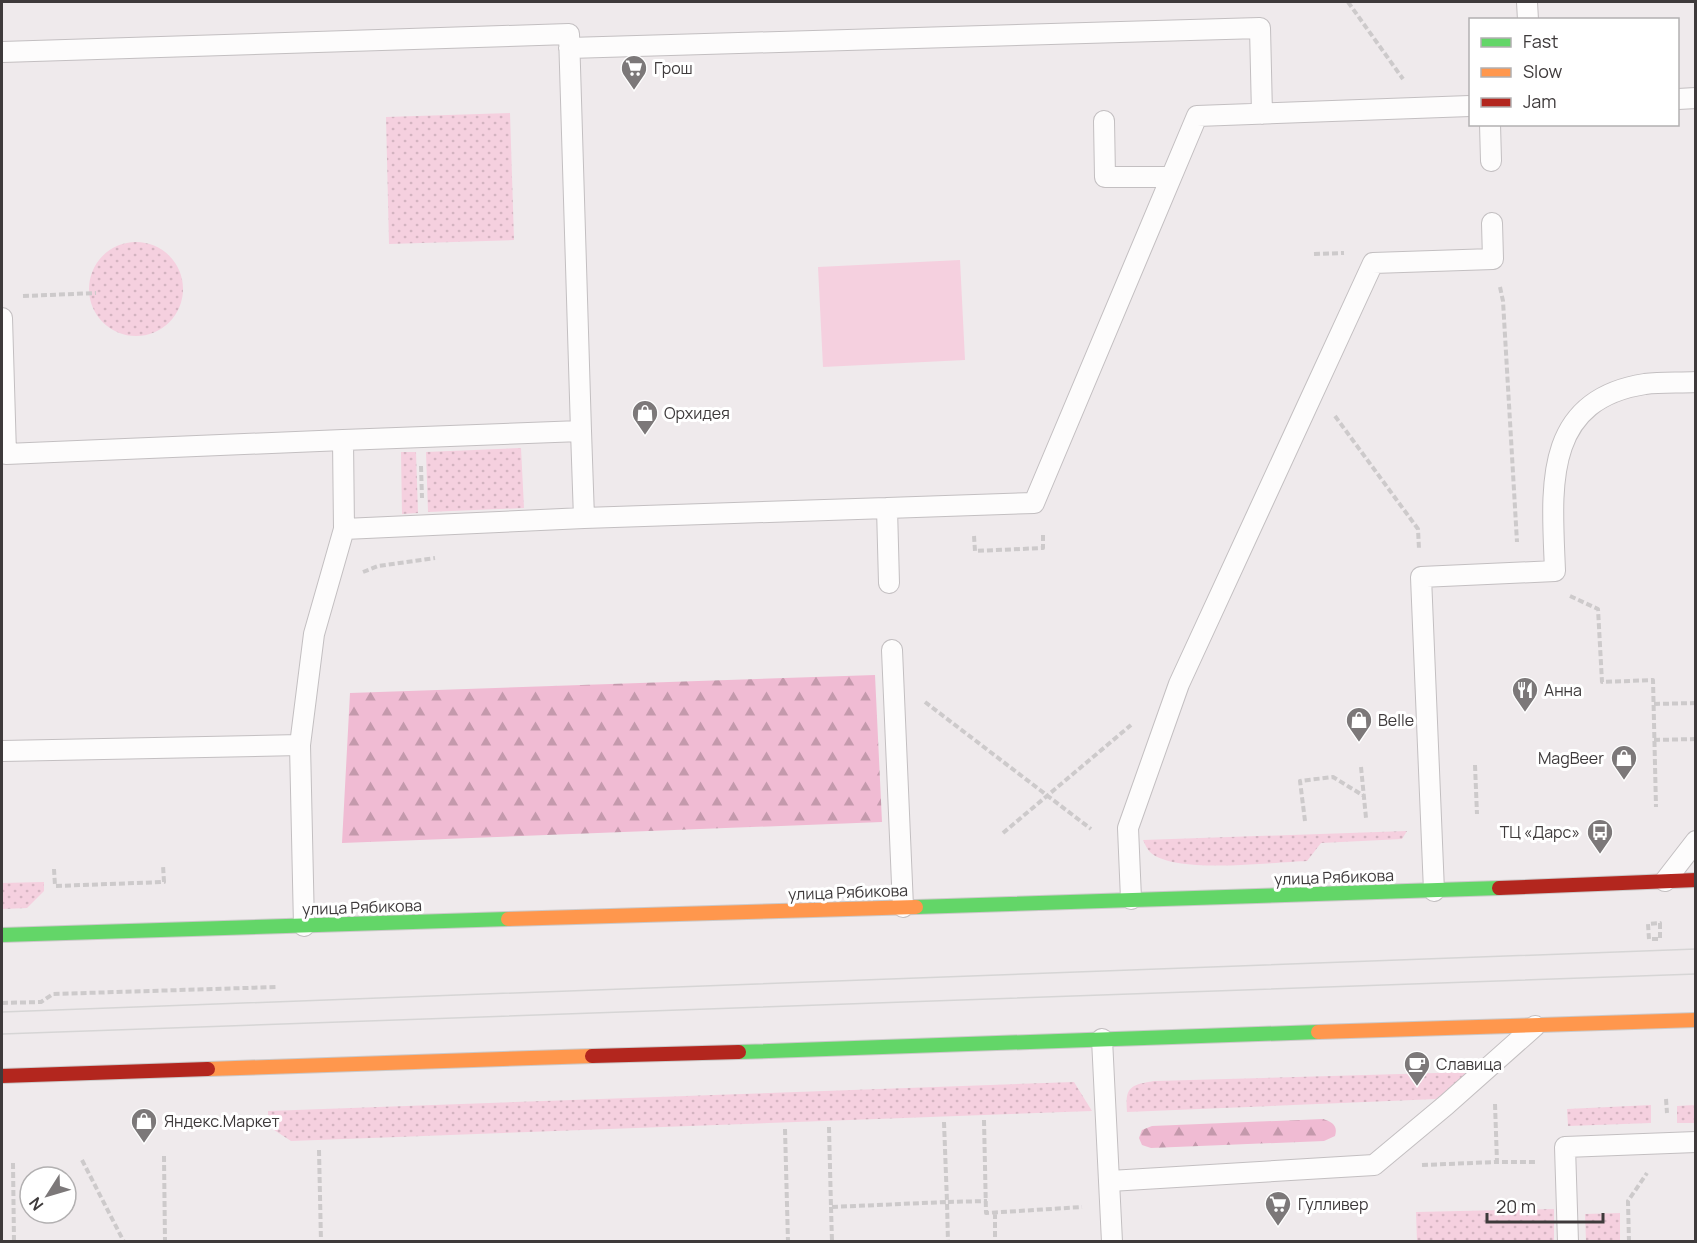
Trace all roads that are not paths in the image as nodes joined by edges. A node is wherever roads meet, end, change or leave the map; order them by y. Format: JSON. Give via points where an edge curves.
{"nodes":[{"id":1,"x":1527,"y":2,"type":"edge"},
{"id":2,"x":1528,"y":18,"type":"edge"},
{"id":3,"x":569,"y":48,"type":"junction"},
{"id":4,"x":2,"y":52,"type":"edge"},
{"id":5,"x":1695,"y":98,"type":"edge"},
{"id":6,"x":1679,"y":99,"type":"edge"},
{"id":7,"x":1469,"y":106,"type":"edge"},
{"id":8,"x":1262,"y":114,"type":"junction"},
{"id":9,"x":1104,"y":121,"type":"dead end"},
{"id":10,"x":1490,"y":126,"type":"edge"},
{"id":11,"x":1491,"y":161,"type":"dead end"},
{"id":12,"x":1171,"y":177,"type":"junction"},
{"id":13,"x":1492,"y":224,"type":"dead end"},
{"id":14,"x":2,"y":318,"type":"edge"},
{"id":15,"x":1695,"y":382,"type":"edge"},
{"id":16,"x":581,"y":431,"type":"junction"},
{"id":17,"x":343,"y":440,"type":"junction"},
{"id":18,"x":887,"y":508,"type":"junction"},
{"id":19,"x":584,"y":518,"type":"junction"},
{"id":20,"x":344,"y":529,"type":"junction"},
{"id":21,"x":889,"y":583,"type":"dead end"},
{"id":22,"x":892,"y":650,"type":"dead end"},
{"id":23,"x":300,"y":745,"type":"junction"},
{"id":24,"x":2,"y":751,"type":"edge"},
{"id":25,"x":1695,"y":841,"type":"edge"},
{"id":26,"x":1695,"y":880,"type":"edge"},
{"id":27,"x":1665,"y":881,"type":"junction"},
{"id":28,"x":1434,"y":891,"type":"junction"},
{"id":29,"x":1131,"y":899,"type":"junction"},
{"id":30,"x":903,"y":907,"type":"junction"},
{"id":31,"x":304,"y":926,"type":"junction"},
{"id":32,"x":2,"y":935,"type":"edge"},
{"id":33,"x":1695,"y":1020,"type":"edge"},
{"id":34,"x":1535,"y":1025,"type":"junction"},
{"id":35,"x":1102,"y":1039,"type":"junction"},
{"id":36,"x":2,"y":1076,"type":"edge"},
{"id":37,"x":1695,"y":1142,"type":"edge"},
{"id":38,"x":1110,"y":1181,"type":"junction"},
{"id":39,"x":1113,"y":1242,"type":"edge"},
{"id":40,"x":1568,"y":1242,"type":"edge"}],
"edges":[{"from":1,"to":2,"type":"lane"},
{"from":3,"to":4,"type":"lane","via":[[569,34]]},
{"from":3,"to":8,"type":"lane","via":[[1260,28]]},
{"from":3,"to":16,"type":"lane"},
{"from":5,"to":6,"type":"lane"},
{"from":7,"to":8,"type":"lane"},
{"from":8,"to":12,"type":"lane","via":[[1197,116]]},
{"from":9,"to":12,"type":"lane","via":[[1105,177]]},
{"from":10,"to":11,"type":"lane"},
{"from":12,"to":18,"type":"lane","via":[[1034,503]]},
{"from":13,"to":29,"type":"lane","via":[[1492,259],[1373,262],[1179,684],[1128,828]]},
{"from":14,"to":17,"type":"lane","via":[[6,454]]},
{"from":15,"to":28,"type":"lane","via":[[1646,384],[1608,394],[1578,416],[1555,475],[1555,571],[1421,577]]},
{"from":16,"to":17,"type":"lane"},
{"from":16,"to":19,"type":"lane"},
{"from":17,"to":20,"type":"lane"},
{"from":18,"to":19,"type":"lane"},
{"from":18,"to":21,"type":"lane"},
{"from":19,"to":20,"type":"lane"},
{"from":20,"to":23,"type":"lane","via":[[314,634]]},
{"from":22,"to":30,"type":"lane"},
{"from":23,"to":24,"type":"lane"},
{"from":23,"to":31,"type":"lane"},
{"from":25,"to":27,"type":"lane"},
{"from":26,"to":27,"type":"main road","name":"улица Рябикова"},
{"from":27,"to":28,"type":"main road","name":"улица Рябикова"},
{"from":28,"to":29,"type":"main road","name":"улица Рябикова"},
{"from":29,"to":30,"type":"main road","name":"улица Рябикова"},
{"from":30,"to":31,"type":"main road","name":"улица Рябикова"},
{"from":31,"to":32,"type":"main road","name":"улица Рябикова"},
{"from":33,"to":34,"type":"main road"},
{"from":34,"to":35,"type":"main road"},
{"from":34,"to":38,"type":"lane","via":[[1374,1165]]},
{"from":35,"to":36,"type":"main road"},
{"from":35,"to":38,"type":"lane"},
{"from":37,"to":40,"type":"lane","via":[[1566,1147]]},
{"from":38,"to":39,"type":"lane"}]}
